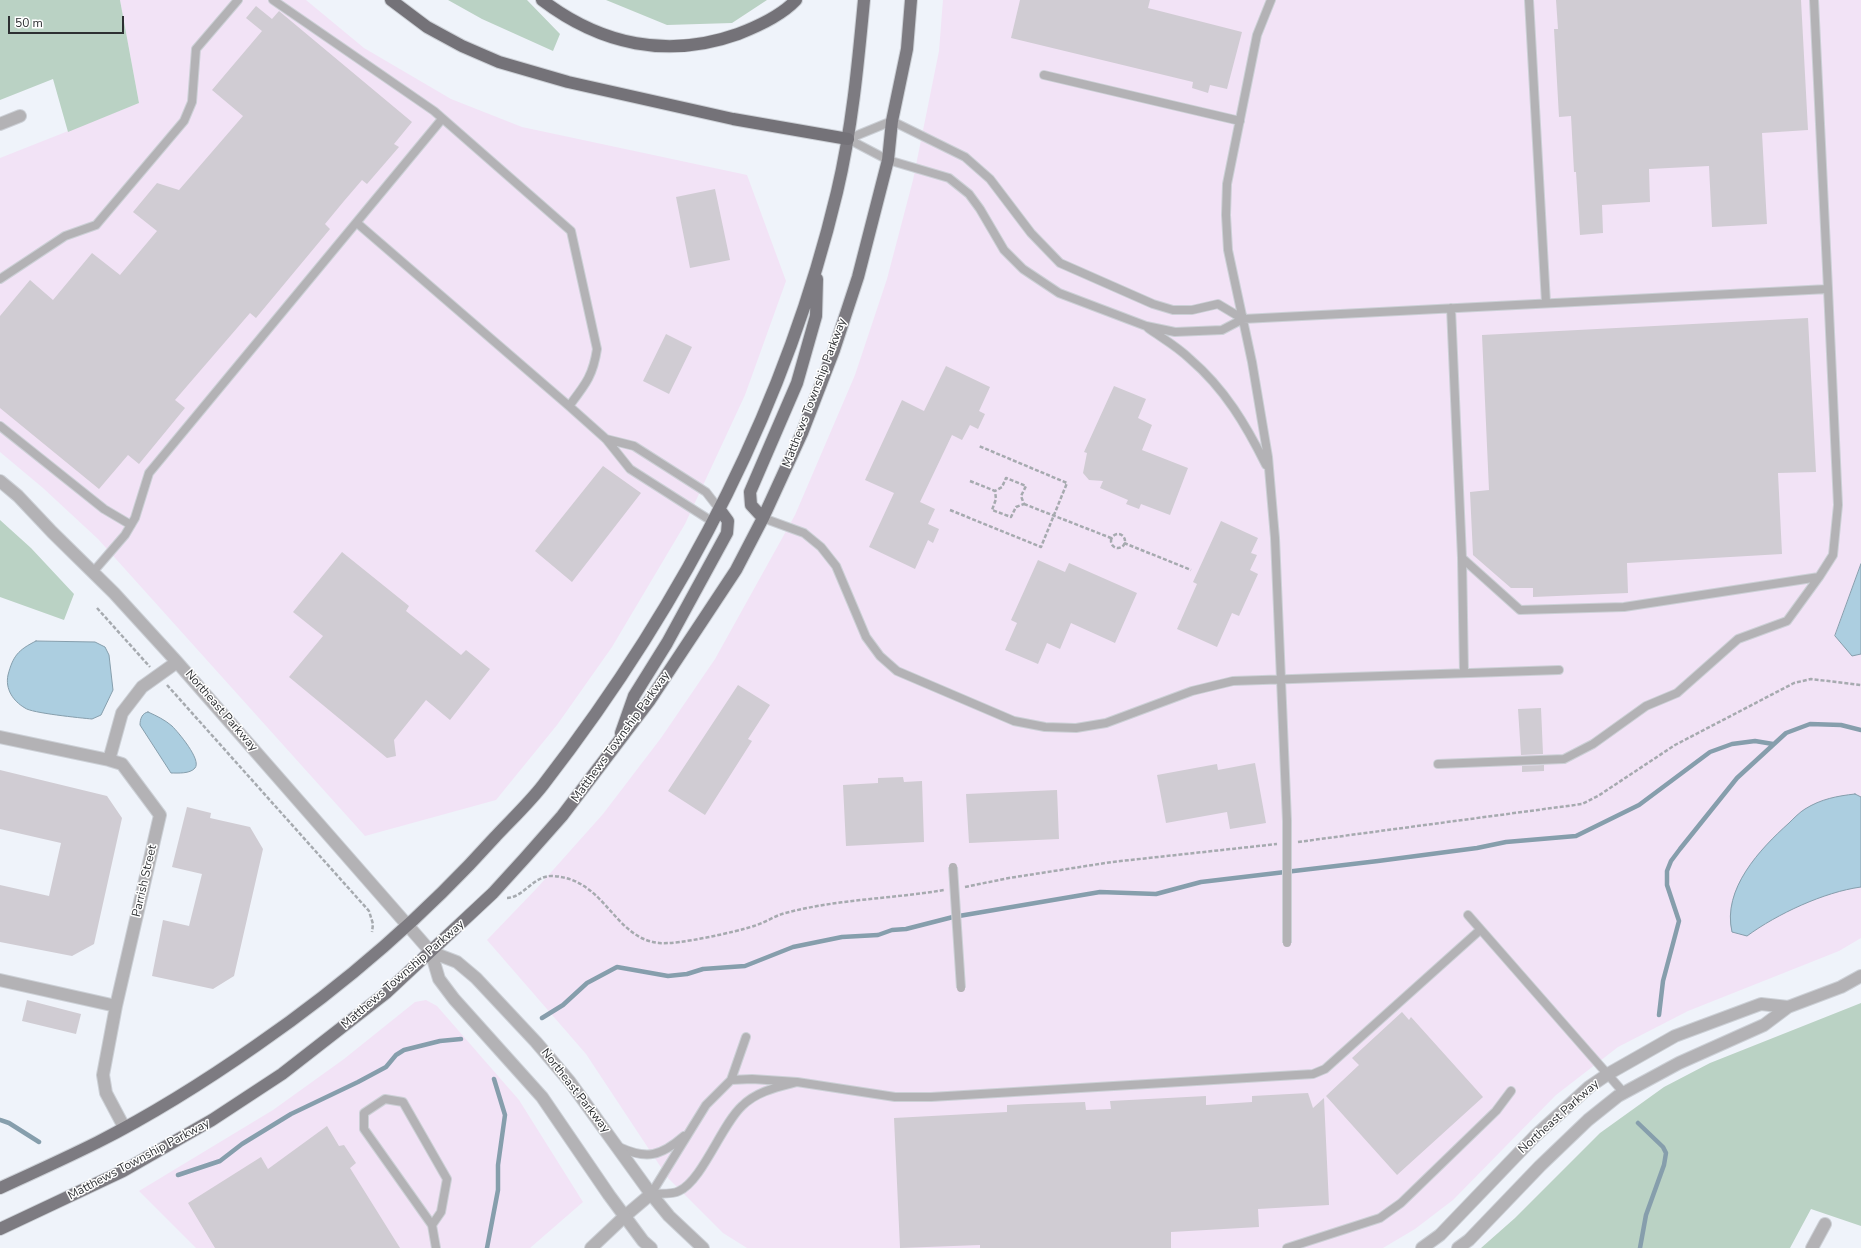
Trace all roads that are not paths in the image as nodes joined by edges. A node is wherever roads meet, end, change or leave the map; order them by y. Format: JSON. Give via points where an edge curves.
{"nodes":[{"id":1,"x":238,"y":0,"type":"edge"},
{"id":2,"x":273,"y":0,"type":"edge"},
{"id":3,"x":391,"y":0,"type":"edge"},
{"id":4,"x":542,"y":0,"type":"edge"},
{"id":5,"x":796,"y":0,"type":"edge"},
{"id":6,"x":864,"y":0,"type":"edge"},
{"id":7,"x":911,"y":0,"type":"edge"},
{"id":8,"x":1271,"y":0,"type":"edge"},
{"id":9,"x":1528,"y":0,"type":"edge"},
{"id":10,"x":1814,"y":0,"type":"edge"},
{"id":11,"x":1044,"y":75,"type":"dead end"},
{"id":12,"x":20,"y":116,"type":"dead end"},
{"id":13,"x":442,"y":118,"type":"junction"},
{"id":14,"x":892,"y":121,"type":"junction"},
{"id":15,"x":1240,"y":121,"type":"junction"},
{"id":16,"x":0,"y":124,"type":"edge"},
{"id":17,"x":848,"y":139,"type":"junction"},
{"id":18,"x":888,"y":160,"type":"junction"},
{"id":19,"x":357,"y":222,"type":"junction"},
{"id":20,"x":817,"y":266,"type":"junction"},
{"id":21,"x":0,"y":279,"type":"edge"},
{"id":22,"x":1828,"y":289,"type":"junction"},
{"id":23,"x":1546,"y":303,"type":"junction"},
{"id":24,"x":1451,"y":308,"type":"junction"},
{"id":25,"x":1243,"y":319,"type":"junction"},
{"id":26,"x":1146,"y":326,"type":"junction"},
{"id":27,"x":569,"y":406,"type":"junction"},
{"id":28,"x":0,"y":426,"type":"edge"},
{"id":29,"x":606,"y":439,"type":"junction"},
{"id":30,"x":1269,"y":470,"type":"junction"},
{"id":31,"x":0,"y":481,"type":"edge"},
{"id":32,"x":720,"y":510,"type":"junction"},
{"id":33,"x":763,"y":518,"type":"junction"},
{"id":34,"x":713,"y":522,"type":"junction"},
{"id":35,"x":131,"y":525,"type":"junction"},
{"id":36,"x":1462,"y":558,"type":"junction"},
{"id":37,"x":93,"y":572,"type":"junction"},
{"id":38,"x":1819,"y":577,"type":"junction"},
{"id":39,"x":178,"y":662,"type":"junction"},
{"id":40,"x":1559,"y":670,"type":"dead end"},
{"id":41,"x":1464,"y":673,"type":"junction"},
{"id":42,"x":1281,"y":679,"type":"junction"},
{"id":43,"x":0,"y":737,"type":"edge"},
{"id":44,"x":617,"y":743,"type":"junction"},
{"id":45,"x":109,"y":760,"type":"junction"},
{"id":46,"x":1438,"y":764,"type":"dead end"},
{"id":47,"x":953,"y":867,"type":"dead end"},
{"id":48,"x":1468,"y":915,"type":"dead end"},
{"id":49,"x":408,"y":925,"type":"junction"},
{"id":50,"x":1480,"y":930,"type":"junction"},
{"id":51,"x":1287,"y":943,"type":"dead end"},
{"id":52,"x":431,"y":952,"type":"junction"},
{"id":53,"x":1861,"y":976,"type":"edge"},
{"id":54,"x":0,"y":980,"type":"edge"},
{"id":55,"x":960,"y":988,"type":"dead end"},
{"id":56,"x":116,"y":1006,"type":"junction"},
{"id":57,"x":1788,"y":1007,"type":"junction"},
{"id":58,"x":746,"y":1037,"type":"dead end"},
{"id":59,"x":1608,"y":1074,"type":"junction"},
{"id":60,"x":731,"y":1080,"type":"junction"},
{"id":61,"x":797,"y":1082,"type":"junction"},
{"id":62,"x":1511,"y":1091,"type":"dead end"},
{"id":63,"x":1624,"y":1093,"type":"junction"},
{"id":64,"x":124,"y":1127,"type":"junction"},
{"id":65,"x":690,"y":1130,"type":"junction"},
{"id":66,"x":618,"y":1146,"type":"junction"},
{"id":67,"x":0,"y":1188,"type":"edge"},
{"id":68,"x":651,"y":1194,"type":"junction"},
{"id":69,"x":625,"y":1216,"type":"junction"},
{"id":70,"x":1825,"y":1224,"type":"dead end"},
{"id":71,"x":432,"y":1225,"type":"junction"},
{"id":72,"x":0,"y":1229,"type":"edge"},
{"id":73,"x":436,"y":1248,"type":"edge"},
{"id":74,"x":591,"y":1248,"type":"edge"},
{"id":75,"x":650,"y":1248,"type":"edge"},
{"id":76,"x":703,"y":1248,"type":"edge"},
{"id":77,"x":1287,"y":1248,"type":"edge"},
{"id":78,"x":1422,"y":1248,"type":"edge"},
{"id":79,"x":1458,"y":1248,"type":"edge"},
{"id":80,"x":1812,"y":1248,"type":"edge"}],
"edges":[{"from":1,"to":21,"type":"lane","via":[[196,49],[192,102],[184,121],[101,220],[96,225],[65,236]]},
{"from":2,"to":13,"type":"lane"},
{"from":3,"to":17,"type":"highway","via":[[427,27],[499,62],[568,82],[733,119]]},
{"from":4,"to":5,"type":"highway","via":[[581,26],[606,36],[659,47],[720,40],[759,27]]},
{"from":6,"to":17,"type":"main road"},
{"from":7,"to":14,"type":"main road","name":"Matthews Township Parkway","via":[[907,49]]},
{"from":8,"to":15,"type":"lane","via":[[1258,35]]},
{"from":9,"to":23,"type":"lane"},
{"from":10,"to":22,"type":"lane"},
{"from":11,"to":15,"type":"lane"},
{"from":12,"to":16,"type":"street"},
{"from":13,"to":19,"type":"lane"},
{"from":13,"to":27,"type":"lane","via":[[572,231],[597,349],[589,378]]},
{"from":14,"to":17,"type":"lane"},
{"from":14,"to":18,"type":"main road","name":"Matthews Township Parkway"},
{"from":14,"to":25,"type":"lane","via":[[965,157],[990,179],[1031,233],[1060,263],[1153,304],[1173,310],[1192,310],[1218,304]]},
{"from":15,"to":25,"type":"lane","via":[[1227,184],[1226,215],[1228,250]]},
{"from":17,"to":18,"type":"lane"},
{"from":17,"to":20,"type":"main road"},
{"from":18,"to":26,"type":"lane","via":[[949,178],[969,194],[1004,250],[1023,269],[1058,293]]},
{"from":18,"to":33,"type":"main road","name":"Matthews Township Parkway","via":[[858,277],[834,350],[802,433]]},
{"from":19,"to":27,"type":"lane"},
{"from":19,"to":35,"type":"lane","via":[[149,474]]},
{"from":20,"to":32,"type":"main road","via":[[795,335],[763,416]]},
{"from":20,"to":33,"type":"main road","via":[[816,316],[797,383],[750,492],[751,505]]},
{"from":22,"to":23,"type":"lane"},
{"from":22,"to":38,"type":"lane","via":[[1838,505],[1833,555]]},
{"from":23,"to":24,"type":"lane"},
{"from":24,"to":25,"type":"lane"},
{"from":24,"to":36,"type":"lane"},
{"from":25,"to":26,"type":"lane","via":[[1222,330],[1204,332],[1175,332]]},
{"from":25,"to":30,"type":"lane"},
{"from":26,"to":30,"type":"lane","via":[[1211,378],[1247,426]]},
{"from":27,"to":29,"type":"lane"},
{"from":28,"to":35,"type":"lane","via":[[104,509]]},
{"from":29,"to":32,"type":"lane","via":[[639,449],[706,492]]},
{"from":29,"to":34,"type":"lane","via":[[630,469]]},
{"from":30,"to":42,"type":"lane","via":[[1275,538]]},
{"from":31,"to":37,"type":"street","name":"Northeast Parkway"},
{"from":32,"to":34,"type":"main road"},
{"from":32,"to":44,"type":"main road","via":[[728,521],[727,533],[667,643],[634,696]]},
{"from":33,"to":42,"type":"lane","via":[[804,533],[821,547],[836,566],[866,637],[880,656],[897,671],[1014,721],[1076,728],[1106,723],[1192,691],[1234,681]]},
{"from":33,"to":44,"type":"main road","name":"Matthews Township Parkway","via":[[736,570],[650,700]]},
{"from":34,"to":49,"type":"main road","via":[[658,619],[618,680],[541,787],[476,858]]},
{"from":35,"to":37,"type":"lane"},
{"from":36,"to":38,"type":"lane","via":[[1520,610],[1624,608]]},
{"from":36,"to":41,"type":"lane"},
{"from":37,"to":39,"type":"street","name":"Northeast Parkway"},
{"from":38,"to":46,"type":"lane","via":[[1787,621],[1738,639],[1677,693],[1646,706],[1593,744],[1564,759]]},
{"from":39,"to":45,"type":"street","via":[[142,687],[122,713]]},
{"from":39,"to":49,"type":"street","name":"Northeast Parkway"},
{"from":40,"to":41,"type":"lane"},
{"from":41,"to":42,"type":"lane"},
{"from":42,"to":51,"type":"lane","bridge":true,"via":[[1287,821]]},
{"from":43,"to":45,"type":"street","name":"Parrish Street"},
{"from":44,"to":52,"type":"main road","name":"Matthews Township Parkway","via":[[562,816],[524,860]]},
{"from":45,"to":56,"type":"street","name":"Parrish Street","via":[[122,764],[160,815]]},
{"from":47,"to":55,"type":"lane","bridge":true},
{"from":48,"to":50,"type":"lane"},
{"from":49,"to":52,"type":"street","name":"Northeast Parkway"},
{"from":49,"to":64,"type":"main road","via":[[316,1002],[257,1045],[193,1087]]},
{"from":50,"to":59,"type":"lane"},
{"from":50,"to":61,"type":"lane","via":[[1325,1069],[1313,1074],[931,1097],[895,1097]]},
{"from":52,"to":66,"type":"street","name":"Northeast Parkway","via":[[457,962],[476,978],[570,1082]]},
{"from":52,"to":69,"type":"street","name":"Northeast Parkway","via":[[440,979],[454,999],[542,1097]]},
{"from":52,"to":72,"type":"main road","name":"Matthews Township Parkway","via":[[386,993],[336,1033],[282,1074],[212,1120],[123,1171]]},
{"from":53,"to":57,"type":"street","name":"Northeast Parkway","via":[[1842,987]]},
{"from":54,"to":56,"type":"street"},
{"from":56,"to":64,"type":"street","name":"Parrish Street","via":[[103,1075],[106,1093]]},
{"from":57,"to":59,"type":"street","name":"Northeast Parkway","via":[[1761,1004],[1675,1036]]},
{"from":57,"to":63,"type":"street","name":"Northeast Parkway","via":[[1764,1025],[1679,1063]]},
{"from":58,"to":60,"type":"lane"},
{"from":59,"to":63,"type":"lane"},
{"from":59,"to":78,"type":"street","name":"Northeast Parkway","via":[[1589,1087],[1535,1136],[1445,1230]]},
{"from":60,"to":61,"type":"lane"},
{"from":60,"to":65,"type":"lane","via":[[706,1105]]},
{"from":61,"to":68,"type":"lane","via":[[764,1092],[741,1106],[692,1181],[678,1192]]},
{"from":62,"to":77,"type":"lane","via":[[1496,1111],[1401,1203],[1380,1218]]},
{"from":63,"to":79,"type":"street","name":"Northeast Parkway","via":[[1588,1120],[1469,1240]]},
{"from":64,"to":67,"type":"main road"},
{"from":65,"to":66,"type":"lane","via":[[661,1153],[645,1156]]},
{"from":65,"to":68,"type":"lane"},
{"from":66,"to":68,"type":"street","name":"Northeast Parkway"},
{"from":68,"to":69,"type":"street"},
{"from":68,"to":76,"type":"street","name":"Northeast Parkway"},
{"from":69,"to":74,"type":"street"},
{"from":69,"to":75,"type":"street","name":"Northeast Parkway"},
{"from":70,"to":80,"type":"street"},
{"from":71,"to":71,"type":"lane","via":[[364,1129],[364,1113],[385,1099],[403,1102],[447,1180],[441,1212]]},
{"from":71,"to":73,"type":"lane"}]}
